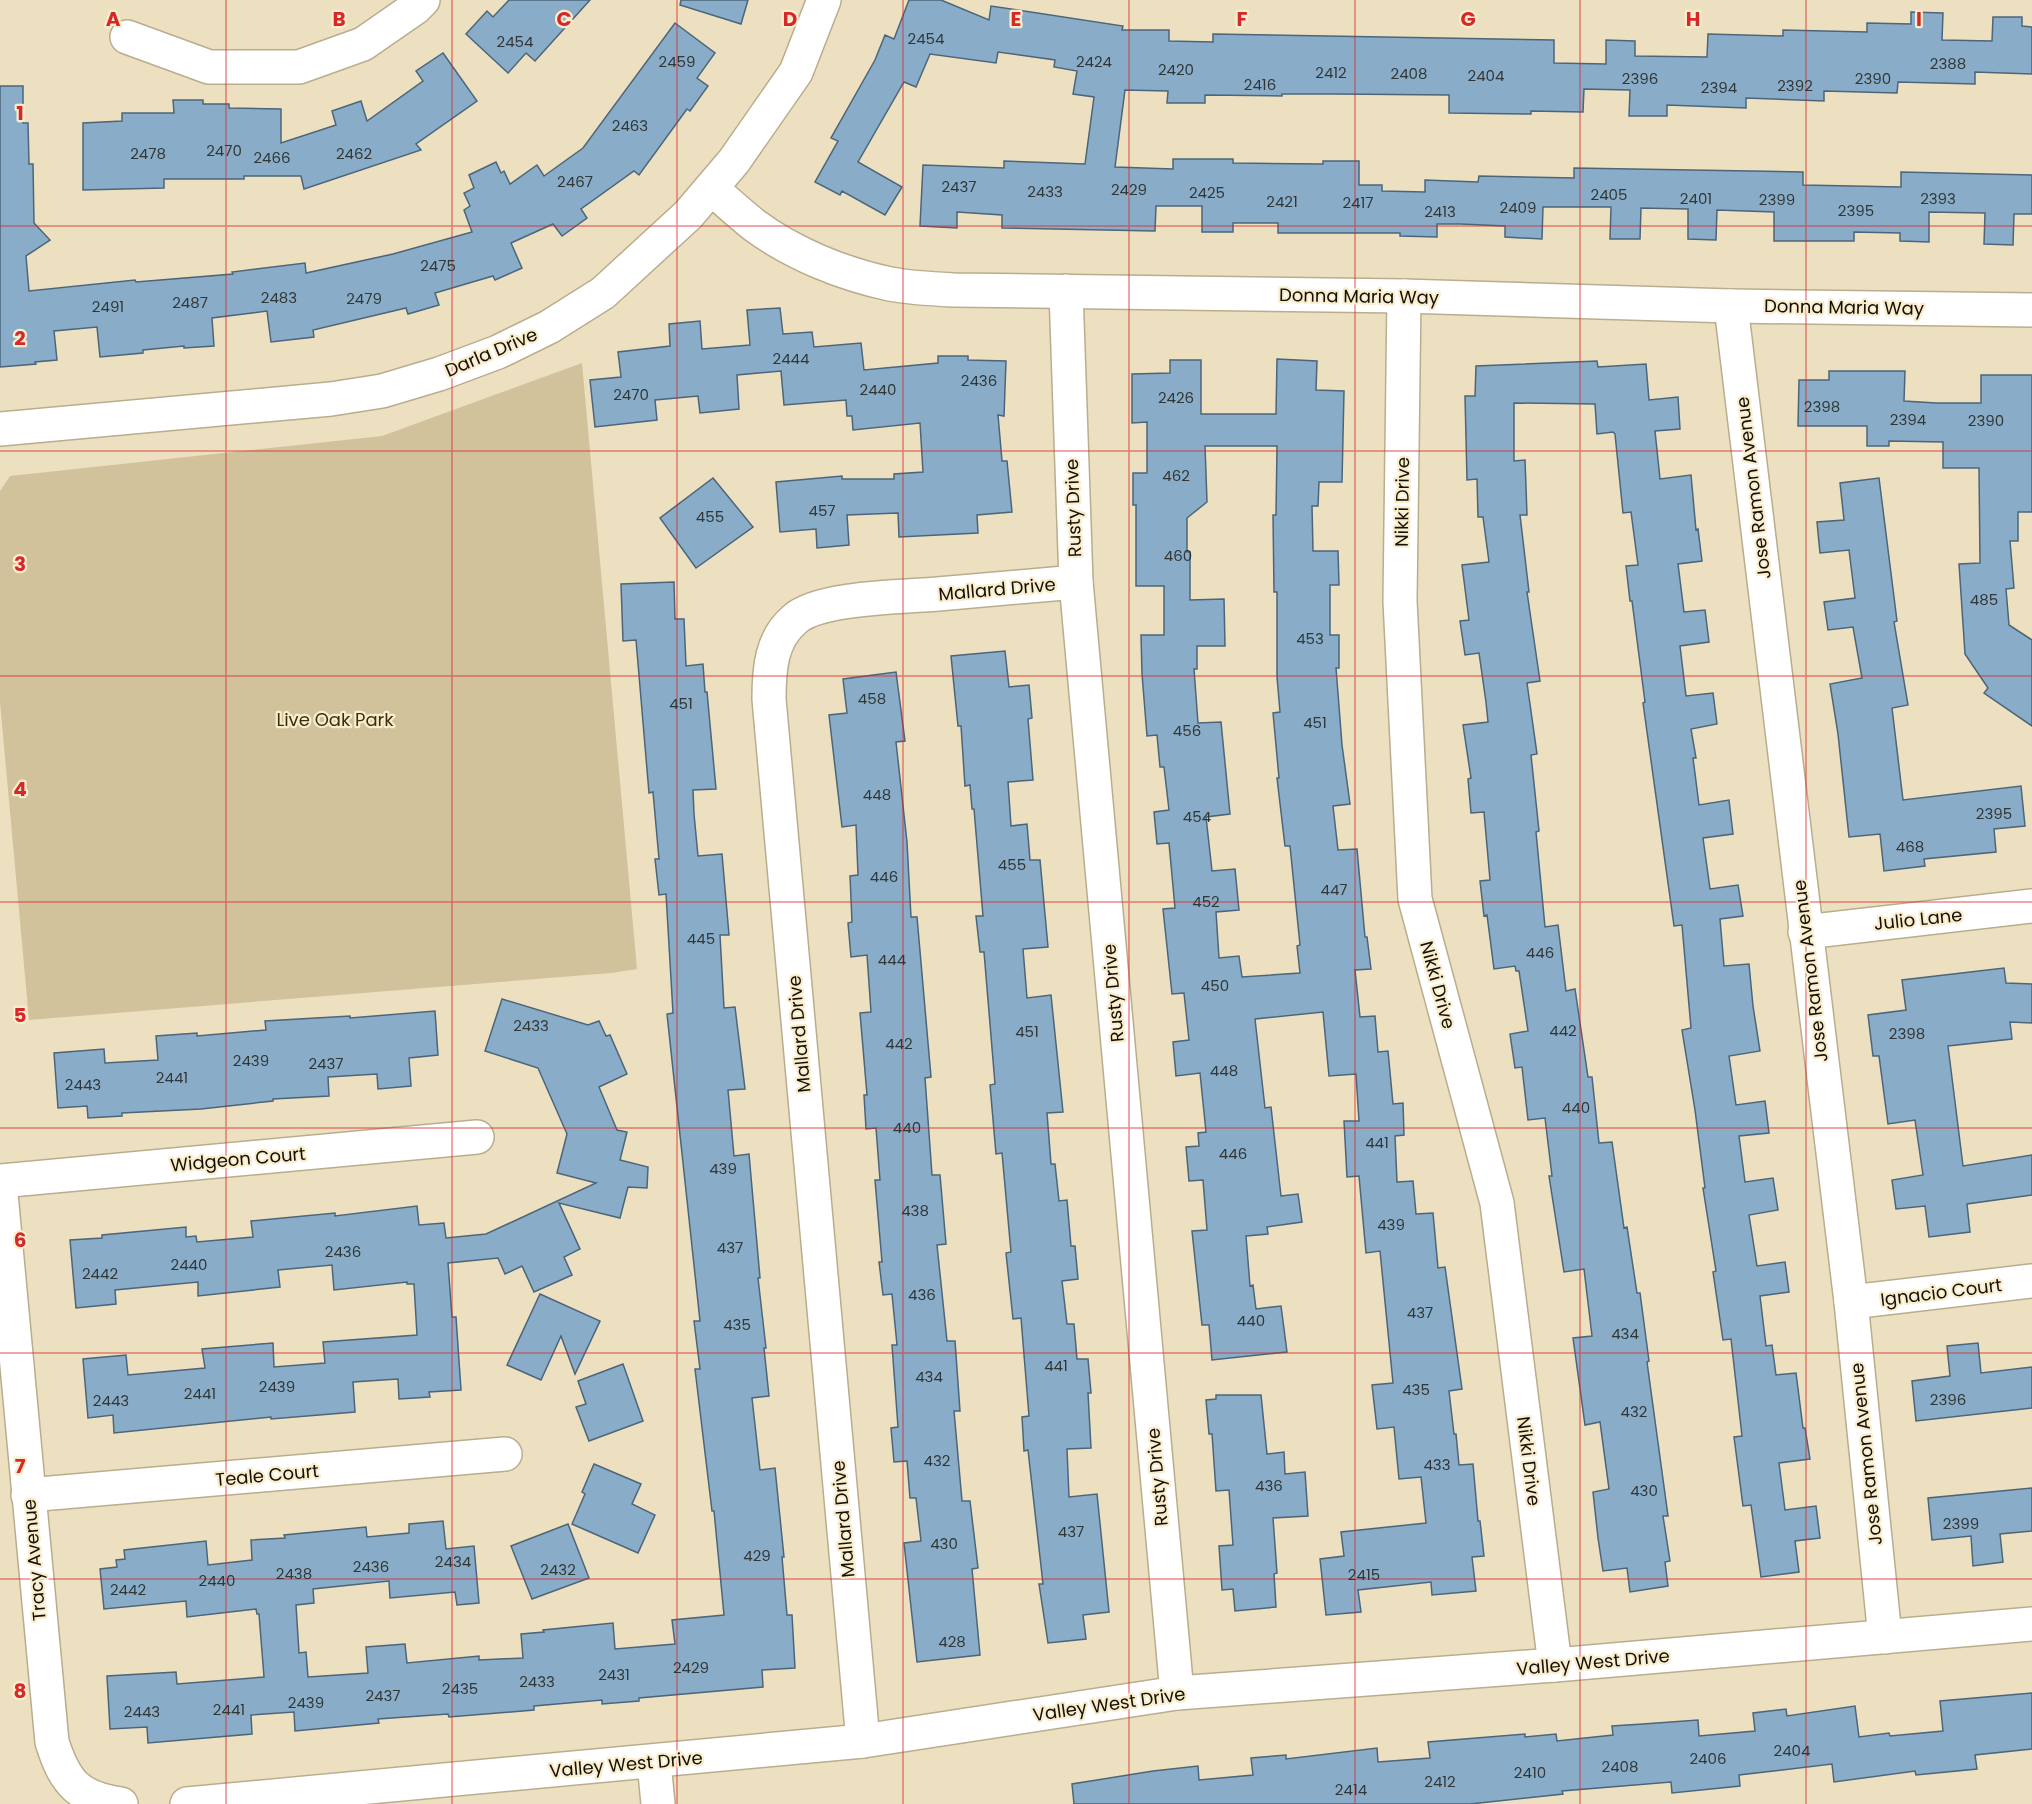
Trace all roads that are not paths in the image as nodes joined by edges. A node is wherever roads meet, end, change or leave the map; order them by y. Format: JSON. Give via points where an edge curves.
{"nodes":[{"id":1,"x":423,"y":0,"type":"edge"},
{"id":2,"x":824,"y":0,"type":"edge"},
{"id":3,"x":127,"y":37,"type":"dead end"},
{"id":4,"x":712,"y":189,"type":"junction"},
{"id":5,"x":1066,"y":291,"type":"junction"},
{"id":6,"x":1404,"y":296,"type":"junction"},
{"id":7,"x":1731,"y":306,"type":"junction"},
{"id":8,"x":2032,"y":310,"type":"edge"},
{"id":9,"x":0,"y":429,"type":"edge"},
{"id":10,"x":1076,"y":582,"type":"junction"},
{"id":11,"x":2032,"y":906,"type":"edge"},
{"id":12,"x":1805,"y":932,"type":"junction"},
{"id":13,"x":477,"y":1137,"type":"dead end"},
{"id":14,"x":0,"y":1182,"type":"edge"},
{"id":15,"x":2032,"y":1281,"type":"edge"},
{"id":16,"x":1851,"y":1302,"type":"junction"},
{"id":17,"x":505,"y":1454,"type":"dead end"},
{"id":18,"x":28,"y":1495,"type":"junction"},
{"id":19,"x":2032,"y":1624,"type":"edge"},
{"id":20,"x":1885,"y":1636,"type":"junction"},
{"id":21,"x":1555,"y":1665,"type":"junction"},
{"id":22,"x":1177,"y":1693,"type":"junction"},
{"id":23,"x":862,"y":1741,"type":"junction"},
{"id":24,"x":654,"y":1762,"type":"junction"},
{"id":25,"x":121,"y":1804,"type":"edge"},
{"id":26,"x":187,"y":1804,"type":"edge"},
{"id":27,"x":658,"y":1804,"type":"edge"}],
"edges":[{"from":1,"to":3,"type":"street","via":[[363,44],[299,67],[208,67]]},
{"from":2,"to":4,"type":"street","name":"Darla Drive","via":[[796,72]]},
{"from":4,"to":5,"type":"street","name":"Donna Maria Way","via":[[779,241],[859,276],[892,284],[955,290]]},
{"from":4,"to":9,"type":"street","name":"Darla Drive","via":[[603,293],[549,327],[439,374],[382,391],[331,399]]},
{"from":5,"to":6,"type":"street","name":"Donna Maria Way"},
{"from":5,"to":10,"type":"street","name":"Rusty Drive"},
{"from":6,"to":7,"type":"street","name":"Donna Maria Way"},
{"from":6,"to":21,"type":"street","name":"Nikki Drive","via":[[1400,601],[1415,899],[1497,1203]]},
{"from":7,"to":8,"type":"street","name":"Donna Maria Way"},
{"from":7,"to":12,"type":"street","name":"Jose Ramon Avenue"},
{"from":10,"to":22,"type":"street","name":"Rusty Drive"},
{"from":10,"to":23,"type":"street","name":"Mallard Drive","via":[[816,608],[797,616],[784,630],[771,663],[769,699]]},
{"from":11,"to":12,"type":"street","name":"Julio Lane"},
{"from":12,"to":16,"type":"street","name":"Jose Ramon Avenue"},
{"from":13,"to":14,"type":"street","name":"Widgeon Court"},
{"from":14,"to":18,"type":"street","name":"Tracy Avenue"},
{"from":15,"to":16,"type":"street","name":"Ignacio Court"},
{"from":16,"to":20,"type":"street","name":"Jose Ramon Avenue"},
{"from":17,"to":18,"type":"street","name":"Teale Court"},
{"from":18,"to":25,"type":"street","name":"Tracy Avenue","via":[[52,1742],[57,1760],[75,1788]]},
{"from":19,"to":20,"type":"street","name":"Valley West Drive"},
{"from":20,"to":21,"type":"street","name":"Valley West Drive"},
{"from":21,"to":22,"type":"street","name":"Valley West Drive"},
{"from":22,"to":23,"type":"street","name":"Valley West Drive"},
{"from":23,"to":24,"type":"street","name":"Valley West Drive"},
{"from":24,"to":26,"type":"street","name":"Valley West Drive"},
{"from":24,"to":27,"type":"street"}]}
